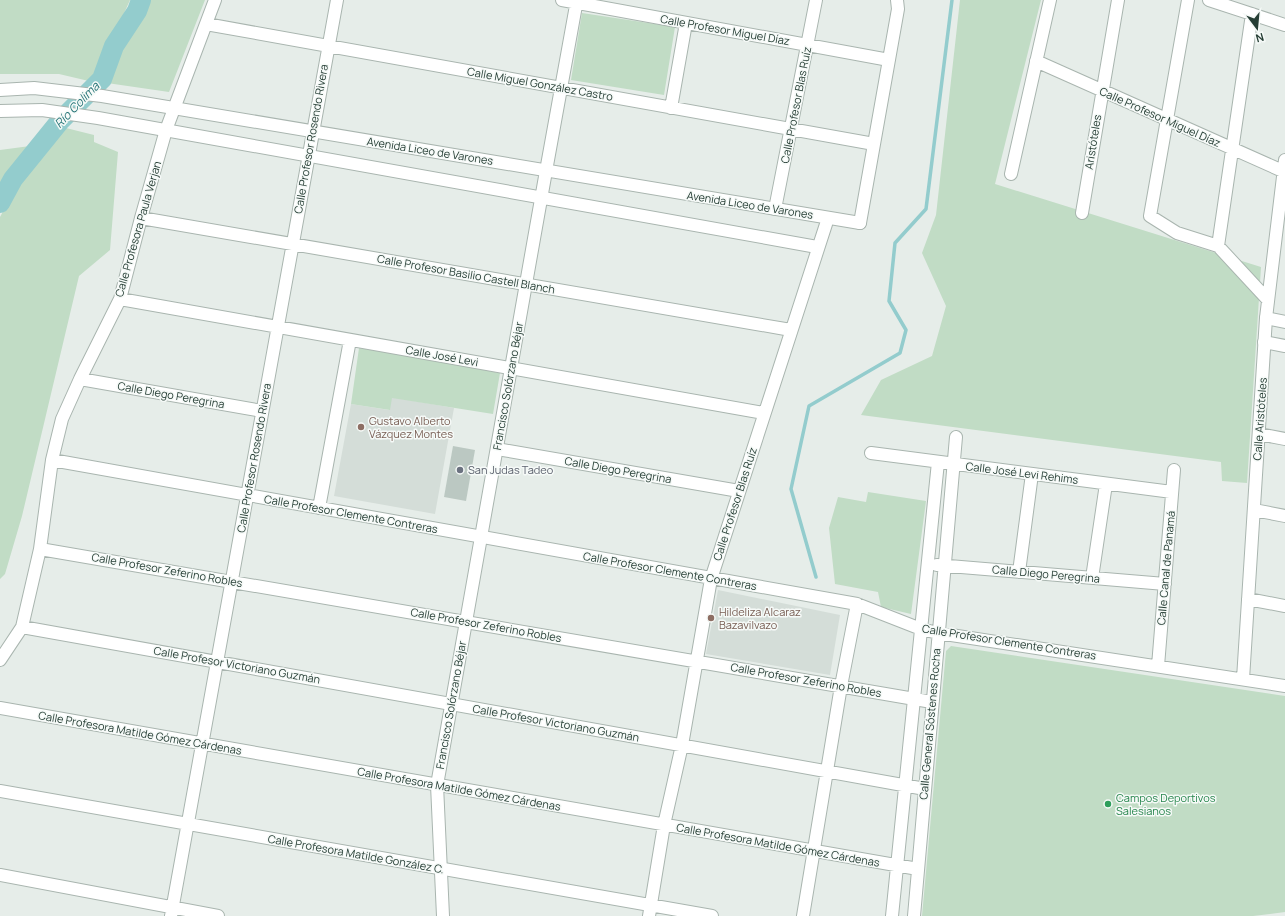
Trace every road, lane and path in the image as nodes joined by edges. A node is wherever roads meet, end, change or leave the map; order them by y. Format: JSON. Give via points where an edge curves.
{"nodes":[{"id":1,"x":215,"y":0,"type":"edge"},
{"id":2,"x":337,"y":0,"type":"edge"},
{"id":3,"x":562,"y":0,"type":"edge"},
{"id":4,"x":816,"y":0,"type":"edge"},
{"id":5,"x":896,"y":0,"type":"edge"},
{"id":6,"x":1050,"y":0,"type":"edge"},
{"id":7,"x":1118,"y":0,"type":"edge"},
{"id":8,"x":1188,"y":0,"type":"edge"},
{"id":9,"x":1209,"y":0,"type":"edge"},
{"id":10,"x":577,"y":1,"type":"edge"},
{"id":11,"x":1252,"y":14,"type":"junction"},
{"id":12,"x":686,"y":23,"type":"junction"},
{"id":13,"x":206,"y":24,"type":"junction"},
{"id":14,"x":1285,"y":25,"type":"edge"},
{"id":15,"x":808,"y":45,"type":"junction"},
{"id":16,"x":328,"y":46,"type":"junction"},
{"id":17,"x":889,"y":60,"type":"junction"},
{"id":18,"x":1036,"y":61,"type":"junction"},
{"id":19,"x":561,"y":88,"type":"junction"},
{"id":20,"x":0,"y":90,"type":"edge"},
{"id":21,"x":1102,"y":91,"type":"junction"},
{"id":22,"x":671,"y":108,"type":"junction"},
{"id":23,"x":175,"y":109,"type":"junction"},
{"id":24,"x":0,"y":111,"type":"edge"},
{"id":25,"x":1167,"y":119,"type":"junction"},
{"id":26,"x":166,"y":130,"type":"junction"},
{"id":27,"x":791,"y":130,"type":"junction"},
{"id":28,"x":313,"y":132,"type":"junction"},
{"id":29,"x":874,"y":144,"type":"junction"},
{"id":30,"x":1232,"y":148,"type":"junction"},
{"id":31,"x":308,"y":156,"type":"junction"},
{"id":32,"x":1284,"y":167,"type":"edge"},
{"id":33,"x":546,"y":171,"type":"junction"},
{"id":34,"x":1011,"y":174,"type":"dead end"},
{"id":35,"x":542,"y":198,"type":"junction"},
{"id":36,"x":775,"y":209,"type":"junction"},
{"id":37,"x":1082,"y":213,"type":"dead end"},
{"id":38,"x":141,"y":218,"type":"junction"},
{"id":39,"x":828,"y":218,"type":"junction"},
{"id":40,"x":292,"y":244,"type":"junction"},
{"id":41,"x":1218,"y":246,"type":"junction"},
{"id":42,"x":818,"y":248,"type":"junction"},
{"id":43,"x":526,"y":284,"type":"junction"},
{"id":44,"x":120,"y":299,"type":"junction"},
{"id":45,"x":1268,"y":300,"type":"junction"},
{"id":46,"x":1266,"y":318,"type":"junction"},
{"id":47,"x":1285,"y":322,"type":"edge"},
{"id":48,"x":277,"y":327,"type":"junction"},
{"id":49,"x":791,"y":330,"type":"junction"},
{"id":50,"x":350,"y":340,"type":"junction"},
{"id":51,"x":1264,"y":342,"type":"junction"},
{"id":52,"x":1285,"y":346,"type":"edge"},
{"id":53,"x":511,"y":368,"type":"junction"},
{"id":54,"x":80,"y":379,"type":"junction"},
{"id":55,"x":262,"y":411,"type":"junction"},
{"id":56,"x":764,"y":413,"type":"junction"},
{"id":57,"x":1259,"y":434,"type":"junction"},
{"id":58,"x":956,"y":436,"type":"dead end"},
{"id":59,"x":1285,"y":439,"type":"edge"},
{"id":60,"x":497,"y":450,"type":"junction"},
{"id":61,"x":871,"y":453,"type":"dead end"},
{"id":62,"x":52,"y":460,"type":"junction"},
{"id":63,"x":938,"y":462,"type":"junction"},
{"id":64,"x":953,"y":464,"type":"junction"},
{"id":65,"x":1174,"y":470,"type":"dead end"},
{"id":66,"x":1032,"y":474,"type":"junction"},
{"id":67,"x":1106,"y":484,"type":"junction"},
{"id":68,"x":739,"y":490,"type":"junction"},
{"id":69,"x":1172,"y":492,"type":"junction"},
{"id":70,"x":247,"y":495,"type":"junction"},
{"id":71,"x":319,"y":508,"type":"junction"},
{"id":72,"x":1254,"y":510,"type":"junction"},
{"id":73,"x":1285,"y":516,"type":"edge"},
{"id":74,"x":481,"y":537,"type":"junction"},
{"id":75,"x":40,"y":549,"type":"junction"},
{"id":76,"x":928,"y":564,"type":"junction"},
{"id":77,"x":944,"y":566,"type":"junction"},
{"id":78,"x":1019,"y":572,"type":"junction"},
{"id":79,"x":711,"y":578,"type":"junction"},
{"id":80,"x":1092,"y":578,"type":"junction"},
{"id":81,"x":231,"y":581,"type":"junction"},
{"id":82,"x":1165,"y":584,"type":"junction"},
{"id":83,"x":1248,"y":599,"type":"junction"},
{"id":84,"x":857,"y":604,"type":"junction"},
{"id":85,"x":1285,"y":606,"type":"edge"},
{"id":86,"x":466,"y":621,"type":"junction"},
{"id":87,"x":22,"y":626,"type":"junction"},
{"id":88,"x":921,"y":629,"type":"junction"},
{"id":89,"x":938,"y":633,"type":"junction"},
{"id":90,"x":0,"y":660,"type":"edge"},
{"id":91,"x":697,"y":661,"type":"junction"},
{"id":92,"x":217,"y":662,"type":"junction"},
{"id":93,"x":1158,"y":666,"type":"junction"},
{"id":94,"x":1243,"y":679,"type":"junction"},
{"id":95,"x":842,"y":686,"type":"junction"},
{"id":96,"x":1285,"y":686,"type":"edge"},
{"id":97,"x":914,"y":699,"type":"junction"},
{"id":98,"x":932,"y":702,"type":"junction"},
{"id":99,"x":451,"y":704,"type":"junction"},
{"id":100,"x":0,"y":708,"type":"edge"},
{"id":101,"x":202,"y":744,"type":"junction"},
{"id":102,"x":682,"y":745,"type":"junction"},
{"id":103,"x":827,"y":771,"type":"junction"},
{"id":104,"x":437,"y":785,"type":"junction"},
{"id":105,"x":906,"y":786,"type":"junction"},
{"id":106,"x":925,"y":789,"type":"junction"},
{"id":107,"x":0,"y":791,"type":"edge"},
{"id":108,"x":187,"y":824,"type":"junction"},
{"id":109,"x":664,"y":825,"type":"junction"},
{"id":110,"x":813,"y":851,"type":"junction"},
{"id":111,"x":898,"y":865,"type":"junction"},
{"id":112,"x":441,"y":868,"type":"junction"},
{"id":113,"x":918,"y":869,"type":"junction"},
{"id":114,"x":0,"y":875,"type":"edge"},
{"id":115,"x":650,"y":911,"type":"edge"},
{"id":116,"x":172,"y":912,"type":"edge"},
{"id":117,"x":218,"y":916,"type":"edge"},
{"id":118,"x":443,"y":916,"type":"edge"},
{"id":119,"x":712,"y":916,"type":"edge"},
{"id":120,"x":803,"y":916,"type":"edge"},
{"id":121,"x":892,"y":916,"type":"edge"},
{"id":122,"x":914,"y":916,"type":"edge"}],
"edges":[{"from":1,"to":13,"type":"street","name":"Calle Profesora Paula Verjan"},
{"from":2,"to":16,"type":"street","name":"Calle Profesor Rosendo Rivera"},
{"from":3,"to":10,"type":"street","name":"Calle Profesor Miguel Díaz"},
{"from":4,"to":15,"type":"street","name":"Calle Profesor Blas Ruíz"},
{"from":5,"to":17,"type":"street","via":[[898,9]]},
{"from":6,"to":18,"type":"street"},
{"from":7,"to":21,"type":"street","name":"Aristóteles"},
{"from":8,"to":25,"type":"street"},
{"from":9,"to":11,"type":"street"},
{"from":10,"to":12,"type":"street","name":"Calle Profesor Miguel Díaz"},
{"from":10,"to":19,"type":"street","name":"Francisco Solórzano Béjar"},
{"from":11,"to":14,"type":"street"},
{"from":11,"to":30,"type":"street"},
{"from":12,"to":15,"type":"street","name":"Calle Profesor Miguel Díaz"},
{"from":12,"to":22,"type":"street"},
{"from":13,"to":16,"type":"street","name":"Calle Miguel González Castro"},
{"from":13,"to":23,"type":"street","name":"Calle Profesora Paula Verjan"},
{"from":15,"to":17,"type":"street","name":"Calle Profesor Miguel Díaz"},
{"from":15,"to":27,"type":"street","name":"Calle Profesor Blas Ruíz"},
{"from":16,"to":19,"type":"street","name":"Calle Miguel González Castro"},
{"from":16,"to":28,"type":"street","name":"Calle Profesor Rosendo Rivera"},
{"from":17,"to":29,"type":"street"},
{"from":18,"to":21,"type":"street","name":"Calle Profesor Miguel Díaz"},
{"from":18,"to":34,"type":"street"},
{"from":19,"to":22,"type":"street","name":"Calle Miguel González Castro"},
{"from":19,"to":33,"type":"street","name":"Francisco Solórzano Béjar"},
{"from":20,"to":23,"type":"street","name":"Avenida Liceo de Varones","via":[[45,89]]},
{"from":21,"to":25,"type":"street","name":"Calle Profesor Miguel Díaz"},
{"from":21,"to":37,"type":"street","name":"Aristóteles"},
{"from":22,"to":27,"type":"street","name":"Calle Miguel González Castro"},
{"from":23,"to":26,"type":"street","name":"Calle Profesora Paula Verjan"},
{"from":23,"to":28,"type":"street","name":"Avenida Liceo de Varones"},
{"from":24,"to":26,"type":"street","via":[[42,110]]},
{"from":25,"to":30,"type":"street","name":"Calle Profesor Miguel Díaz"},
{"from":25,"to":41,"type":"street","via":[[1150,216],[1177,233]]},
{"from":26,"to":31,"type":"street"},
{"from":26,"to":38,"type":"street","name":"Calle Profesora Paula Verjan"},
{"from":27,"to":29,"type":"street","name":"Calle Miguel González Castro"},
{"from":27,"to":36,"type":"street","name":"Calle Profesor Blas Ruíz"},
{"from":28,"to":31,"type":"street","name":"Calle Profesor Rosendo Rivera"},
{"from":28,"to":33,"type":"street","name":"Avenida Liceo de Varones"},
{"from":29,"to":39,"type":"street","name":"Avenida Liceo de Varones","via":[[860,223]]},
{"from":30,"to":32,"type":"street","name":"Calle Profesor Miguel Díaz"},
{"from":30,"to":41,"type":"street"},
{"from":31,"to":35,"type":"street"},
{"from":31,"to":40,"type":"street","name":"Calle Profesor Rosendo Rivera"},
{"from":32,"to":45,"type":"street","name":"Calle Aristóteles"},
{"from":33,"to":35,"type":"street","name":"Francisco Solórzano Béjar"},
{"from":33,"to":36,"type":"street","name":"Avenida Liceo de Varones"},
{"from":35,"to":42,"type":"street"},
{"from":35,"to":43,"type":"street","name":"Francisco Solórzano Béjar"},
{"from":36,"to":39,"type":"street","name":"Avenida Liceo de Varones"},
{"from":38,"to":40,"type":"street","name":"Calle Profesor Basilio Castell Blanch"},
{"from":38,"to":44,"type":"street","name":"Calle Profesora Paula Verjan"},
{"from":39,"to":42,"type":"street","name":"Calle Profesor Blas Ruíz"},
{"from":40,"to":43,"type":"street","name":"Calle Profesor Basilio Castell Blanch"},
{"from":40,"to":48,"type":"street","name":"Calle Profesor Rosendo Rivera"},
{"from":41,"to":45,"type":"street"},
{"from":42,"to":49,"type":"street","name":"Calle Profesor Blas Ruíz"},
{"from":43,"to":49,"type":"street","name":"Calle Profesor Basilio Castell Blanch"},
{"from":43,"to":53,"type":"street","name":"Francisco Solórzano Béjar"},
{"from":44,"to":48,"type":"street","name":"Calle José Levi"},
{"from":44,"to":54,"type":"street","name":"Calle Profesora Paula Verjan"},
{"from":45,"to":46,"type":"street","name":"Calle Aristóteles"},
{"from":46,"to":47,"type":"street"},
{"from":46,"to":51,"type":"street","name":"Calle Aristóteles"},
{"from":48,"to":50,"type":"street","name":"Calle José Levi"},
{"from":48,"to":55,"type":"street","name":"Calle Profesor Rosendo Rivera"},
{"from":49,"to":56,"type":"street","name":"Calle Profesor Blas Ruíz"},
{"from":50,"to":53,"type":"street","name":"Calle José Levi"},
{"from":50,"to":71,"type":"street"},
{"from":51,"to":52,"type":"street"},
{"from":51,"to":57,"type":"street","name":"Calle Aristóteles"},
{"from":53,"to":56,"type":"street","name":"Calle José Levi"},
{"from":53,"to":60,"type":"street","name":"Francisco Solórzano Béjar"},
{"from":54,"to":55,"type":"street","name":"Calle Diego Peregrina"},
{"from":54,"to":62,"type":"street","name":"Calle Profesora Paula Verjan","via":[[62,419]]},
{"from":55,"to":70,"type":"street","name":"Calle Profesor Rosendo Rivera"},
{"from":56,"to":68,"type":"street","name":"Calle Profesor Blas Ruíz"},
{"from":57,"to":59,"type":"street"},
{"from":57,"to":72,"type":"street","name":"Calle Aristóteles"},
{"from":58,"to":64,"type":"street","name":"Calle General Sóstenes Rocha"},
{"from":60,"to":68,"type":"street","name":"Calle Diego Peregrina"},
{"from":60,"to":74,"type":"street","name":"Francisco Solórzano Béjar"},
{"from":61,"to":63,"type":"street","name":"Calle José Levi Rehims"},
{"from":62,"to":70,"type":"street","name":"Calle Profesor Clemente Contreras"},
{"from":62,"to":75,"type":"street","name":"Calle Profesora Paula Verjan"},
{"from":63,"to":64,"type":"street","name":"Calle José Levi Rehims"},
{"from":63,"to":76,"type":"street","name":"Calle General Sóstenes Rocha"},
{"from":64,"to":66,"type":"street","name":"Calle José Levi Rehims"},
{"from":64,"to":77,"type":"street","name":"Calle General Sóstenes Rocha"},
{"from":65,"to":69,"type":"street","name":"Calle Canal de Panamá"},
{"from":66,"to":67,"type":"street","name":"Calle José Levi Rehims"},
{"from":66,"to":78,"type":"street"},
{"from":67,"to":69,"type":"street","name":"Calle José Levi Rehims"},
{"from":67,"to":80,"type":"street"},
{"from":68,"to":79,"type":"street","name":"Calle Profesor Blas Ruíz"},
{"from":69,"to":82,"type":"street","name":"Calle Canal de Panamá"},
{"from":70,"to":71,"type":"street","name":"Calle Profesor Clemente Contreras"},
{"from":70,"to":81,"type":"street","name":"Calle Profesor Rosendo Rivera"},
{"from":71,"to":74,"type":"street","name":"Calle Profesor Clemente Contreras"},
{"from":72,"to":73,"type":"street"},
{"from":72,"to":83,"type":"street","name":"Calle Aristóteles"},
{"from":74,"to":79,"type":"street","name":"Calle Profesor Clemente Contreras"},
{"from":74,"to":86,"type":"street","name":"Francisco Solórzano Béjar"},
{"from":75,"to":81,"type":"street","name":"Calle Profesor Zeferino Robles"},
{"from":75,"to":87,"type":"street","name":"Calle Profesora Paula Verjan"},
{"from":76,"to":77,"type":"street","name":"Calle Diego Peregrina"},
{"from":76,"to":88,"type":"street","name":"Calle General Sóstenes Rocha"},
{"from":77,"to":78,"type":"street","name":"Calle Diego Peregrina"},
{"from":77,"to":89,"type":"street","name":"Calle General Sóstenes Rocha"},
{"from":78,"to":80,"type":"street","name":"Calle Diego Peregrina"},
{"from":79,"to":84,"type":"street","name":"Calle Profesor Clemente Contreras"},
{"from":79,"to":91,"type":"street","name":"Calle Profesor Blas Ruíz"},
{"from":80,"to":82,"type":"street","name":"Calle Diego Peregrina"},
{"from":81,"to":86,"type":"street","name":"Calle Profesor Zeferino Robles"},
{"from":81,"to":92,"type":"street","name":"Calle Profesor Rosendo Rivera"},
{"from":82,"to":93,"type":"street","name":"Calle Canal de Panamá"},
{"from":83,"to":85,"type":"street"},
{"from":83,"to":94,"type":"street","name":"Calle Aristóteles"},
{"from":84,"to":88,"type":"street","name":"Calle Profesor Clemente Contreras"},
{"from":84,"to":95,"type":"street"},
{"from":86,"to":91,"type":"street","name":"Calle Profesor Zeferino Robles"},
{"from":86,"to":99,"type":"street","name":"Francisco Solórzano Béjar"},
{"from":87,"to":90,"type":"street","name":"Calle Profesora Paula Verjan"},
{"from":87,"to":92,"type":"street","name":"Calle Profesor Victoriano Guzmán"},
{"from":88,"to":89,"type":"street","name":"Calle Profesor Clemente Contreras"},
{"from":88,"to":97,"type":"street","name":"Calle General Sóstenes Rocha"},
{"from":89,"to":93,"type":"street","name":"Calle Profesor Clemente Contreras"},
{"from":89,"to":98,"type":"street","name":"Calle General Sóstenes Rocha"},
{"from":91,"to":95,"type":"street","name":"Calle Profesor Zeferino Robles"},
{"from":91,"to":102,"type":"street","name":"Calle Profesor Blas Ruíz"},
{"from":92,"to":99,"type":"street","name":"Calle Profesor Victoriano Guzmán"},
{"from":92,"to":101,"type":"street","name":"Calle Profesor Rosendo Rivera"},
{"from":93,"to":94,"type":"street","name":"Calle Profesor Clemente Contreras"},
{"from":94,"to":96,"type":"street","name":"Calle Profesor Clemente Contreras"},
{"from":95,"to":97,"type":"street","name":"Calle Profesor Zeferino Robles"},
{"from":95,"to":103,"type":"street"},
{"from":97,"to":98,"type":"street","name":"Calle Profesor Zeferino Robles"},
{"from":97,"to":105,"type":"street","name":"Calle General Sóstenes Rocha"},
{"from":98,"to":106,"type":"street","name":"Calle General Sóstenes Rocha"},
{"from":99,"to":102,"type":"street","name":"Calle Profesor Victoriano Guzmán"},
{"from":99,"to":104,"type":"street","name":"Francisco Solórzano Béjar"},
{"from":100,"to":101,"type":"street","name":"Calle Profesora Matilde Gómez Cárdenas"},
{"from":101,"to":104,"type":"street","name":"Calle Profesora Matilde Gómez Cárdenas"},
{"from":101,"to":108,"type":"street","name":"Calle Profesor Rosendo Rivera"},
{"from":102,"to":103,"type":"street","name":"Calle Profesor Victoriano Guzmán"},
{"from":102,"to":109,"type":"street","name":"Calle Profesor Blas Ruíz"},
{"from":103,"to":105,"type":"street","name":"Calle Profesor Victoriano Guzmán"},
{"from":103,"to":110,"type":"street"},
{"from":104,"to":109,"type":"street","name":"Calle Profesora Matilde Gómez Cárdenas"},
{"from":104,"to":112,"type":"street","name":"Francisco Solórzano Béjar"},
{"from":105,"to":106,"type":"street","name":"Calle Profesor Victoriano Guzmán"},
{"from":105,"to":111,"type":"street","name":"Calle General Sóstenes Rocha"},
{"from":106,"to":113,"type":"street","name":"Calle General Sóstenes Rocha"},
{"from":107,"to":108,"type":"street","name":"Calle Profesora Matilde González C."},
{"from":108,"to":112,"type":"street","name":"Calle Profesora Matilde González C."},
{"from":108,"to":116,"type":"street","name":"Calle Profesor Rosendo Rivera"},
{"from":109,"to":110,"type":"street","name":"Calle Profesora Matilde Gómez Cárdenas"},
{"from":109,"to":115,"type":"street","name":"Calle Profesor Blas Ruíz"},
{"from":110,"to":111,"type":"street","name":"Calle Profesora Matilde Gómez Cárdenas"},
{"from":110,"to":120,"type":"street"},
{"from":111,"to":113,"type":"street","name":"Calle Profesora Matilde Gómez Cárdenas"},
{"from":111,"to":121,"type":"street","name":"Calle General Sóstenes Rocha"},
{"from":112,"to":115,"type":"street","name":"Calle Profesora Matilde González C."},
{"from":112,"to":118,"type":"street","name":"Francisco Solórzano Béjar"},
{"from":113,"to":122,"type":"street","name":"Calle General Sóstenes Rocha"},
{"from":114,"to":116,"type":"street"},
{"from":115,"to":119,"type":"street","name":"Calle Profesora Matilde González C."},
{"from":116,"to":117,"type":"street"}]}
